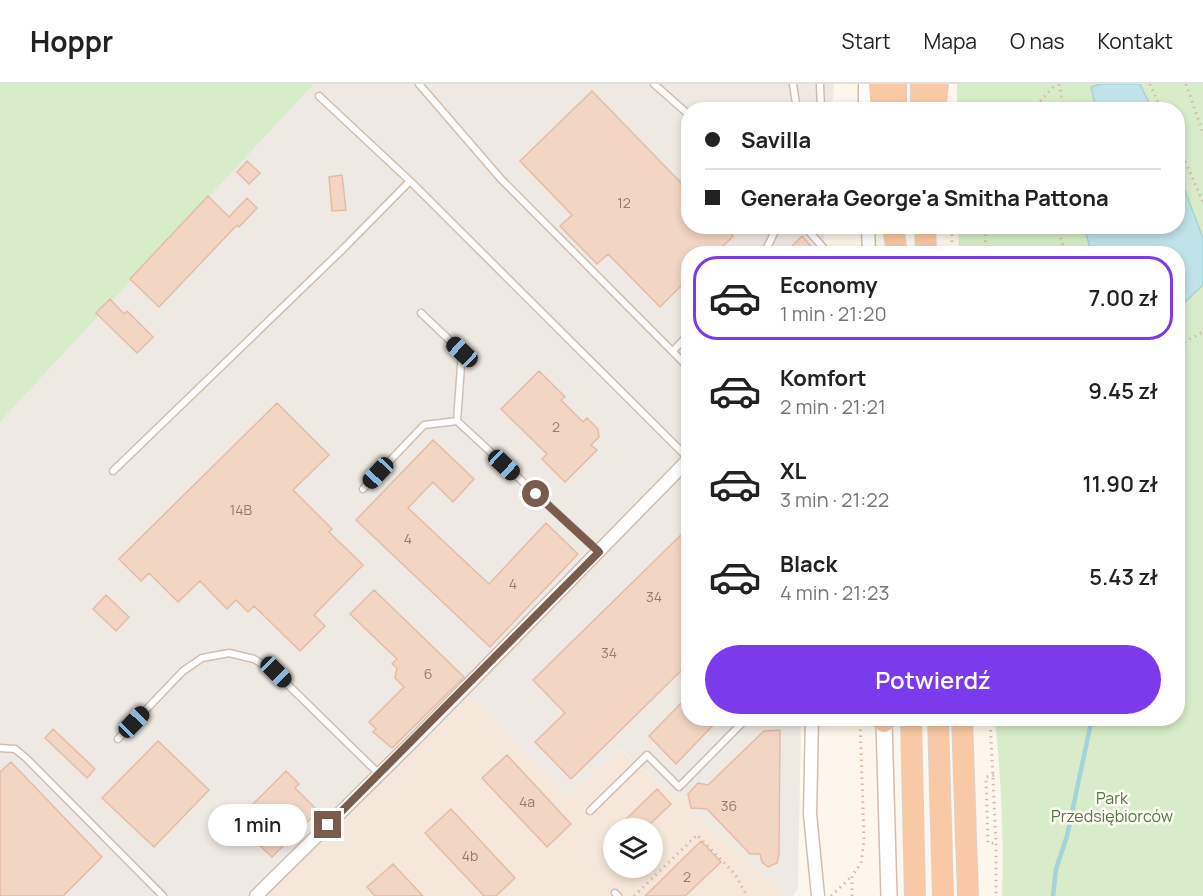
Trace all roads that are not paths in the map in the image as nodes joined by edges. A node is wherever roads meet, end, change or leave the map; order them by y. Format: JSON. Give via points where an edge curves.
{"nodes":[{"id":1,"x":419,"y":84,"type":"edge"},
{"id":2,"x":654,"y":84,"type":"edge"},
{"id":3,"x":793,"y":84,"type":"edge"},
{"id":4,"x":820,"y":84,"type":"edge"},
{"id":5,"x":865,"y":84,"type":"edge"},
{"id":6,"x":879,"y":84,"type":"edge"},
{"id":7,"x":896,"y":84,"type":"edge"},
{"id":8,"x":921,"y":84,"type":"edge"},
{"id":9,"x":938,"y":84,"type":"edge"},
{"id":10,"x":319,"y":96,"type":"dead end"},
{"id":11,"x":796,"y":102,"type":"edge"},
{"id":12,"x":821,"y":102,"type":"edge"},
{"id":13,"x":865,"y":102,"type":"edge"},
{"id":14,"x":880,"y":102,"type":"edge"},
{"id":15,"x":896,"y":102,"type":"edge"},
{"id":16,"x":921,"y":102,"type":"edge"},
{"id":17,"x":936,"y":102,"type":"edge"},
{"id":18,"x":681,"y":108,"type":"edge"},
{"id":19,"x":410,"y":181,"type":"junction"},
{"id":20,"x":811,"y":234,"type":"edge"},
{"id":21,"x":822,"y":246,"type":"edge"},
{"id":22,"x":421,"y":313,"type":"dead end"},
{"id":23,"x":681,"y":342,"type":"edge"},
{"id":24,"x":673,"y":351,"type":"junction"},
{"id":25,"x":681,"y":360,"type":"edge"},
{"id":26,"x":457,"y":421,"type":"junction"},
{"id":27,"x":681,"y":452,"type":"edge"},
{"id":28,"x":681,"y":466,"type":"edge"},
{"id":29,"x":113,"y":471,"type":"dead end"},
{"id":30,"x":363,"y":489,"type":"dead end"},
{"id":31,"x":599,"y":552,"type":"junction"},
{"id":32,"x":739,"y":726,"type":"edge"},
{"id":33,"x":812,"y":726,"type":"edge"},
{"id":34,"x":884,"y":726,"type":"edge"},
{"id":35,"x":911,"y":726,"type":"edge"},
{"id":36,"x":938,"y":726,"type":"edge"},
{"id":37,"x":962,"y":726,"type":"edge"},
{"id":38,"x":118,"y":740,"type":"dead end"},
{"id":39,"x":0,"y":748,"type":"edge"},
{"id":40,"x":379,"y":774,"type":"junction"},
{"id":41,"x":590,"y":810,"type":"dead end"},
{"id":42,"x":163,"y":896,"type":"edge"},
{"id":43,"x":256,"y":896,"type":"edge"},
{"id":44,"x":818,"y":896,"type":"edge"},
{"id":45,"x":889,"y":896,"type":"edge"},
{"id":46,"x":915,"y":896,"type":"edge"},
{"id":47,"x":943,"y":896,"type":"edge"},
{"id":48,"x":968,"y":896,"type":"edge"}],
"edges":[{"from":1,"to":24,"type":"lane","via":[[501,179]]},
{"from":2,"to":18,"type":"lane"},
{"from":3,"to":11,"type":"lane"},
{"from":4,"to":12,"type":"lane"},
{"from":5,"to":13,"type":"street"},
{"from":6,"to":14,"type":"highway"},
{"from":7,"to":15,"type":"highway"},
{"from":8,"to":16,"type":"highway"},
{"from":9,"to":17,"type":"highway"},
{"from":10,"to":19,"type":"lane"},
{"from":19,"to":27,"type":"lane"},
{"from":19,"to":29,"type":"lane"},
{"from":20,"to":21,"type":"lane"},
{"from":22,"to":26,"type":"lane","via":[[462,352]]},
{"from":23,"to":24,"type":"lane"},
{"from":24,"to":25,"type":"lane"},
{"from":26,"to":30,"type":"lane","via":[[424,424]]},
{"from":26,"to":31,"type":"lane"},
{"from":28,"to":31,"type":"street"},
{"from":31,"to":40,"type":"street"},
{"from":32,"to":41,"type":"lane","via":[[679,788],[647,755]]},
{"from":33,"to":44,"type":"street","via":[[810,814]]},
{"from":34,"to":45,"type":"street"},
{"from":35,"to":46,"type":"highway"},
{"from":36,"to":47,"type":"highway"},
{"from":37,"to":48,"type":"highway"},
{"from":38,"to":40,"type":"lane","via":[[183,671],[202,658],[228,653],[254,659],[276,672]]},
{"from":39,"to":42,"type":"lane","via":[[15,749],[26,758]]},
{"from":40,"to":43,"type":"street"}]}
